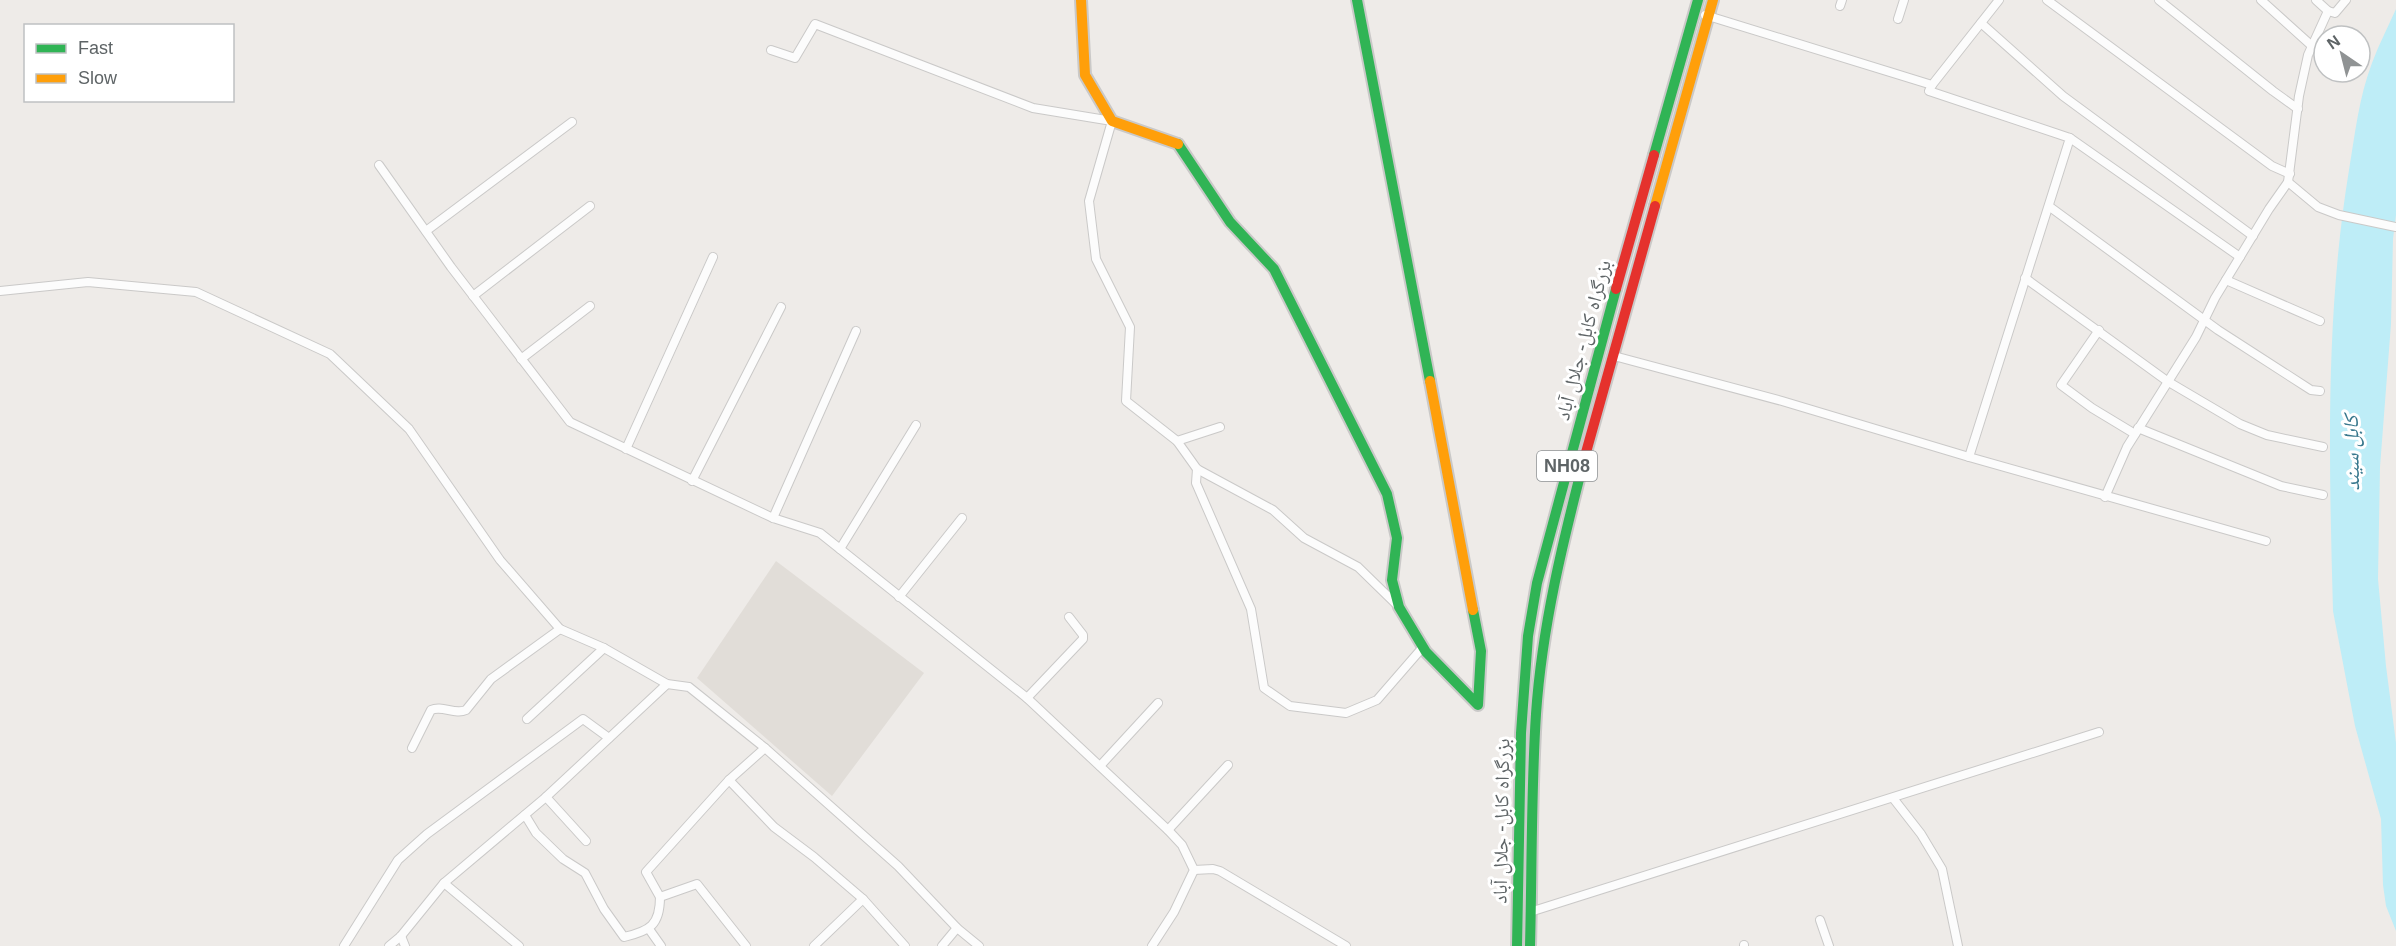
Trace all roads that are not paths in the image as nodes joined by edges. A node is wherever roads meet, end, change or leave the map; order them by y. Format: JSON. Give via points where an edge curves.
{"nodes":[{"id":1,"x":1081,"y":0,"type":"edge"},
{"id":2,"x":1357,"y":0,"type":"edge"},
{"id":3,"x":1698,"y":0,"type":"edge"},
{"id":4,"x":1713,"y":0,"type":"edge"},
{"id":5,"x":1904,"y":0,"type":"edge"},
{"id":6,"x":1999,"y":0,"type":"edge"},
{"id":7,"x":2047,"y":0,"type":"edge"},
{"id":8,"x":2160,"y":0,"type":"edge"},
{"id":9,"x":2260,"y":0,"type":"edge"},
{"id":10,"x":2316,"y":0,"type":"edge"},
{"id":11,"x":2346,"y":0,"type":"edge"},
{"id":12,"x":2328,"y":10,"type":"junction"},
{"id":13,"x":1695,"y":13,"type":"junction"},
{"id":14,"x":1708,"y":15,"type":"junction"},
{"id":15,"x":1898,"y":19,"type":"dead end"},
{"id":16,"x":1981,"y":23,"type":"junction"},
{"id":17,"x":2322,"y":24,"type":"edge"},
{"id":18,"x":2312,"y":46,"type":"joint"},
{"id":19,"x":771,"y":50,"type":"dead end"},
{"id":20,"x":1932,"y":85,"type":"junction"},
{"id":21,"x":2298,"y":109,"type":"junction"},
{"id":22,"x":1112,"y":121,"type":"junction"},
{"id":23,"x":572,"y":122,"type":"dead end"},
{"id":24,"x":2070,"y":138,"type":"junction"},
{"id":25,"x":379,"y":165,"type":"dead end"},
{"id":26,"x":2289,"y":178,"type":"junction"},
{"id":27,"x":590,"y":206,"type":"dead end"},
{"id":28,"x":2050,"y":207,"type":"junction"},
{"id":29,"x":2396,"y":227,"type":"edge"},
{"id":30,"x":426,"y":231,"type":"junction"},
{"id":31,"x":2253,"y":236,"type":"junction"},
{"id":32,"x":713,"y":257,"type":"dead end"},
{"id":33,"x":2240,"y":257,"type":"junction"},
{"id":34,"x":2025,"y":278,"type":"junction"},
{"id":35,"x":2226,"y":280,"type":"junction"},
{"id":36,"x":0,"y":291,"type":"edge"},
{"id":37,"x":473,"y":296,"type":"junction"},
{"id":38,"x":590,"y":306,"type":"dead end"},
{"id":39,"x":781,"y":307,"type":"dead end"},
{"id":40,"x":2204,"y":320,"type":"junction"},
{"id":41,"x":2320,"y":321,"type":"dead end"},
{"id":42,"x":2098,"y":330,"type":"junction"},
{"id":43,"x":856,"y":331,"type":"dead end"},
{"id":44,"x":1614,"y":356,"type":"junction"},
{"id":45,"x":521,"y":359,"type":"junction"},
{"id":46,"x":2167,"y":381,"type":"junction"},
{"id":47,"x":2320,"y":391,"type":"dead end"},
{"id":48,"x":916,"y":425,"type":"dead end"},
{"id":49,"x":1220,"y":427,"type":"dead end"},
{"id":50,"x":2137,"y":431,"type":"junction"},
{"id":51,"x":1177,"y":441,"type":"junction"},
{"id":52,"x":2323,"y":447,"type":"dead end"},
{"id":53,"x":626,"y":449,"type":"junction"},
{"id":54,"x":1970,"y":457,"type":"junction"},
{"id":55,"x":1197,"y":470,"type":"junction"},
{"id":56,"x":692,"y":481,"type":"junction"},
{"id":57,"x":2323,"y":495,"type":"dead end"},
{"id":58,"x":2105,"y":497,"type":"junction"},
{"id":59,"x":773,"y":518,"type":"junction"},
{"id":60,"x":962,"y":518,"type":"dead end"},
{"id":61,"x":2266,"y":541,"type":"dead end"},
{"id":62,"x":840,"y":549,"type":"junction"},
{"id":63,"x":899,"y":597,"type":"junction"},
{"id":64,"x":1399,"y":607,"type":"junction"},
{"id":65,"x":1069,"y":617,"type":"dead end"},
{"id":66,"x":560,"y":629,"type":"junction"},
{"id":67,"x":1423,"y":647,"type":"junction"},
{"id":68,"x":604,"y":648,"type":"junction"},
{"id":69,"x":667,"y":684,"type":"junction"},
{"id":70,"x":1027,"y":698,"type":"junction"},
{"id":71,"x":1158,"y":703,"type":"dead end"},
{"id":72,"x":527,"y":719,"type":"dead end"},
{"id":73,"x":2098,"y":732,"type":"dead end"},
{"id":74,"x":609,"y":738,"type":"junction"},
{"id":75,"x":412,"y":748,"type":"dead end"},
{"id":76,"x":765,"y":748,"type":"junction"},
{"id":77,"x":1228,"y":765,"type":"dead end"},
{"id":78,"x":1100,"y":766,"type":"junction"},
{"id":79,"x":729,"y":780,"type":"junction"},
{"id":80,"x":546,"y":797,"type":"junction"},
{"id":81,"x":1893,"y":798,"type":"junction"},
{"id":82,"x":525,"y":815,"type":"junction"},
{"id":83,"x":1168,"y":830,"type":"junction"},
{"id":84,"x":586,"y":840,"type":"dead end"},
{"id":85,"x":1194,"y":870,"type":"junction"},
{"id":86,"x":444,"y":883,"type":"junction"},
{"id":87,"x":660,"y":897,"type":"junction"},
{"id":88,"x":862,"y":899,"type":"junction"},
{"id":89,"x":1530,"y":912,"type":"junction"},
{"id":90,"x":1517,"y":915,"type":"junction"},
{"id":91,"x":1820,"y":920,"type":"dead end"},
{"id":92,"x":957,"y":928,"type":"junction"},
{"id":93,"x":649,"y":929,"type":"junction"},
{"id":94,"x":401,"y":936,"type":"junction"},
{"id":95,"x":344,"y":946,"type":"edge"},
{"id":96,"x":389,"y":946,"type":"edge"},
{"id":97,"x":405,"y":946,"type":"edge"},
{"id":98,"x":519,"y":946,"type":"edge"},
{"id":99,"x":660,"y":946,"type":"edge"},
{"id":100,"x":746,"y":946,"type":"edge"},
{"id":101,"x":814,"y":946,"type":"edge"},
{"id":102,"x":905,"y":946,"type":"edge"},
{"id":103,"x":942,"y":946,"type":"edge"},
{"id":104,"x":979,"y":946,"type":"edge"},
{"id":105,"x":1152,"y":946,"type":"edge"},
{"id":106,"x":1346,"y":946,"type":"edge"},
{"id":107,"x":1516,"y":946,"type":"edge"},
{"id":108,"x":1530,"y":946,"type":"edge"},
{"id":109,"x":1829,"y":946,"type":"edge"},
{"id":110,"x":1958,"y":946,"type":"edge"}],
"edges":[{"from":1,"to":22,"type":"main road","via":[[1085,75]]},
{"from":2,"to":67,"type":"main road","via":[[1481,651],[1478,705]]},
{"from":3,"to":13,"type":"main road","name":"بزرگراه کابل- جلال آباد","number":"NH08"},
{"from":4,"to":14,"type":"main road","name":"بزرگراه کابل- جلال آباد","number":"NH08"},
{"from":5,"to":15,"type":"street"},
{"from":6,"to":16,"type":"street"},
{"from":7,"to":26,"type":"street"},
{"from":8,"to":21,"type":"street"},
{"from":9,"to":18,"type":"street"},
{"from":10,"to":12,"type":"street"},
{"from":11,"to":12,"type":"street","via":[[2335,13]]},
{"from":12,"to":17,"type":"street"},
{"from":13,"to":14,"type":"street"},
{"from":13,"to":90,"type":"main road","name":"بزرگراه کابل- جلال آباد","number":"NH08","via":[[1537,583],[1528,636],[1521,733]]},
{"from":14,"to":20,"type":"street"},
{"from":14,"to":44,"type":"main road","name":"بزرگراه کابل- جلال آباد","number":"NH08"},
{"from":16,"to":20,"type":"street"},
{"from":16,"to":31,"type":"street","via":[[2063,96]]},
{"from":18,"to":21,"type":"street"},
{"from":19,"to":22,"type":"street","via":[[795,58],[814,24],[1034,108]]},
{"from":20,"to":24,"type":"street","via":[[1929,91]]},
{"from":21,"to":26,"type":"street"},
{"from":22,"to":51,"type":"street","via":[[1089,201],[1096,259],[1130,327],[1126,401]]},
{"from":22,"to":64,"type":"main road","via":[[1180,145],[1230,222],[1274,269],[1387,494],[1397,538],[1392,580]]},
{"from":23,"to":30,"type":"street"},
{"from":24,"to":28,"type":"street"},
{"from":24,"to":33,"type":"street"},
{"from":25,"to":30,"type":"street"},
{"from":26,"to":29,"type":"street","via":[[2318,207]]},
{"from":26,"to":31,"type":"street"},
{"from":27,"to":37,"type":"street"},
{"from":28,"to":34,"type":"street"},
{"from":28,"to":40,"type":"street"},
{"from":30,"to":37,"type":"street"},
{"from":31,"to":33,"type":"street"},
{"from":32,"to":53,"type":"street"},
{"from":33,"to":35,"type":"street"},
{"from":34,"to":42,"type":"street"},
{"from":34,"to":54,"type":"street"},
{"from":35,"to":40,"type":"street"},
{"from":35,"to":41,"type":"street"},
{"from":36,"to":66,"type":"street","via":[[88,282],[196,292],[330,354],[409,429],[500,560]]},
{"from":37,"to":45,"type":"street"},
{"from":38,"to":45,"type":"street"},
{"from":39,"to":56,"type":"street"},
{"from":40,"to":46,"type":"street"},
{"from":40,"to":47,"type":"street","via":[[2305,386]]},
{"from":42,"to":46,"type":"street"},
{"from":42,"to":50,"type":"street","via":[[2061,385],[2092,408]]},
{"from":43,"to":59,"type":"street"},
{"from":44,"to":54,"type":"street"},
{"from":44,"to":89,"type":"main road","name":"بزرگراه کابل- جلال آباد","number":"NH08","via":[[1556,569],[1546,627],[1536,714]]},
{"from":45,"to":53,"type":"street","via":[[570,422]]},
{"from":46,"to":50,"type":"street"},
{"from":46,"to":52,"type":"street","via":[[2240,424],[2267,435]]},
{"from":48,"to":62,"type":"street"},
{"from":49,"to":51,"type":"street"},
{"from":50,"to":57,"type":"street","via":[[2281,486]]},
{"from":50,"to":58,"type":"street"},
{"from":51,"to":55,"type":"street"},
{"from":53,"to":56,"type":"street"},
{"from":54,"to":58,"type":"street"},
{"from":55,"to":64,"type":"street","via":[[1273,510],[1304,538],[1358,567]]},
{"from":55,"to":67,"type":"street","via":[[1196,483],[1251,609],[1264,688],[1290,706],[1346,713],[1377,700]]},
{"from":56,"to":59,"type":"street"},
{"from":58,"to":61,"type":"street"},
{"from":59,"to":62,"type":"street","via":[[820,533]]},
{"from":60,"to":63,"type":"street"},
{"from":62,"to":63,"type":"street"},
{"from":63,"to":70,"type":"street"},
{"from":64,"to":67,"type":"main road"},
{"from":65,"to":70,"type":"street","via":[[1083,639]]},
{"from":66,"to":68,"type":"street"},
{"from":66,"to":75,"type":"street","via":[[491,679],[466,710],[431,710]]},
{"from":68,"to":69,"type":"street"},
{"from":68,"to":72,"type":"street"},
{"from":69,"to":74,"type":"street"},
{"from":69,"to":76,"type":"street","via":[[689,687]]},
{"from":70,"to":78,"type":"street"},
{"from":71,"to":78,"type":"street"},
{"from":73,"to":81,"type":"street"},
{"from":74,"to":80,"type":"street"},
{"from":74,"to":95,"type":"street","via":[[583,719],[427,834],[398,860]]},
{"from":76,"to":79,"type":"street"},
{"from":76,"to":92,"type":"street","via":[[898,866]]},
{"from":77,"to":83,"type":"street"},
{"from":78,"to":83,"type":"street"},
{"from":79,"to":87,"type":"street","via":[[646,872]]},
{"from":79,"to":88,"type":"street","via":[[774,827]]},
{"from":80,"to":82,"type":"street"},
{"from":80,"to":84,"type":"street"},
{"from":81,"to":89,"type":"street"},
{"from":81,"to":110,"type":"street","via":[[1942,869]]},
{"from":82,"to":86,"type":"street"},
{"from":82,"to":93,"type":"street","via":[[536,833],[563,859],[585,873],[624,938]]},
{"from":83,"to":85,"type":"street","via":[[1182,845]]},
{"from":85,"to":105,"type":"street"},
{"from":85,"to":106,"type":"street","via":[[1220,871]]},
{"from":86,"to":94,"type":"street"},
{"from":86,"to":98,"type":"street"},
{"from":87,"to":93,"type":"street","via":[[657,921]]},
{"from":87,"to":100,"type":"street","via":[[697,884]]},
{"from":88,"to":101,"type":"street"},
{"from":88,"to":102,"type":"street"},
{"from":89,"to":90,"type":"street"},
{"from":89,"to":108,"type":"main road","name":"بزرگراه کابل- جلال آباد","number":"NH08"},
{"from":90,"to":107,"type":"main road","name":"بزرگراه کابل- جلال آباد","number":"NH08"},
{"from":91,"to":109,"type":"street"},
{"from":92,"to":103,"type":"street"},
{"from":92,"to":104,"type":"street"},
{"from":93,"to":99,"type":"street"},
{"from":94,"to":96,"type":"street"},
{"from":94,"to":97,"type":"street"}]}
